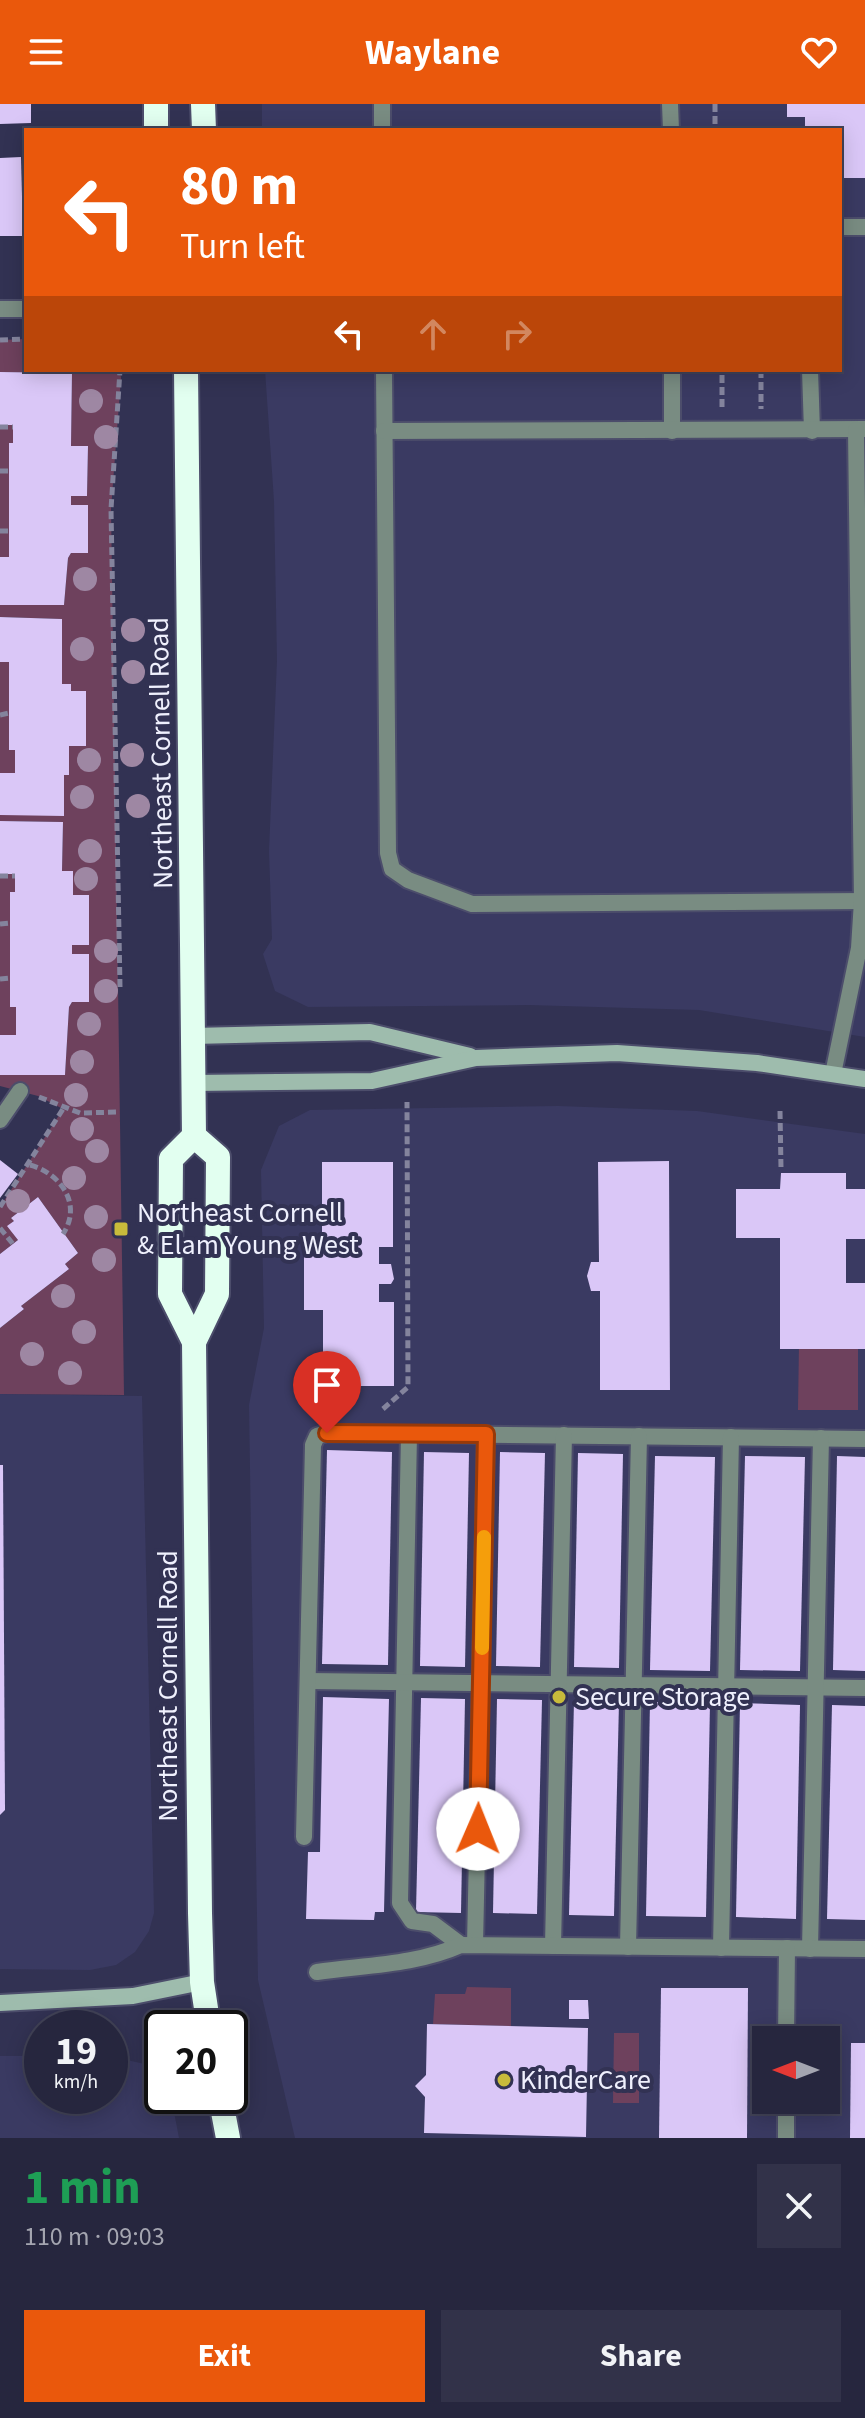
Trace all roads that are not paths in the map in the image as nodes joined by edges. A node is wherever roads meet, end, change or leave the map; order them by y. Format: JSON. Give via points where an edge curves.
{"nodes":[{"id":1,"x":156,"y":104,"type":"edge"},
{"id":2,"x":203,"y":104,"type":"edge"},
{"id":3,"x":382,"y":104,"type":"edge"},
{"id":4,"x":670,"y":104,"type":"edge"},
{"id":5,"x":156,"y":128,"type":"edge"},
{"id":6,"x":204,"y":128,"type":"edge"},
{"id":7,"x":382,"y":128,"type":"edge"},
{"id":8,"x":671,"y":128,"type":"edge"},
{"id":9,"x":842,"y":227,"type":"edge"},
{"id":10,"x":865,"y":227,"type":"edge"},
{"id":11,"x":0,"y":309,"type":"edge"},
{"id":12,"x":24,"y":309,"type":"edge"},
{"id":13,"x":186,"y":372,"type":"edge"},
{"id":14,"x":384,"y":372,"type":"edge"},
{"id":15,"x":672,"y":372,"type":"edge"},
{"id":16,"x":810,"y":372,"type":"edge"},
{"id":17,"x":861,"y":430,"type":"edge"},
{"id":18,"x":384,"y":431,"type":"junction"},
{"id":19,"x":672,"y":431,"type":"junction"},
{"id":20,"x":812,"y":431,"type":"junction"},
{"id":21,"x":863,"y":901,"type":"edge"},
{"id":22,"x":193,"y":1036,"type":"junction"},
{"id":23,"x":476,"y":1058,"type":"junction"},
{"id":24,"x":833,"y":1074,"type":"junction"},
{"id":25,"x":865,"y":1079,"type":"edge"},
{"id":26,"x":194,"y":1083,"type":"junction"},
{"id":27,"x":20,"y":1091,"type":"dead end"},
{"id":28,"x":0,"y":1120,"type":"edge"},
{"id":29,"x":194,"y":1136,"type":"junction"},
{"id":30,"x":194,"y":1342,"type":"junction"},
{"id":31,"x":409,"y":1434,"type":"junction"},
{"id":32,"x":486,"y":1434,"type":"junction"},
{"id":33,"x":564,"y":1435,"type":"junction"},
{"id":34,"x":639,"y":1436,"type":"junction"},
{"id":35,"x":731,"y":1437,"type":"junction"},
{"id":36,"x":821,"y":1438,"type":"junction"},
{"id":37,"x":865,"y":1439,"type":"edge"},
{"id":38,"x":308,"y":1681,"type":"junction"},
{"id":39,"x":404,"y":1682,"type":"junction"},
{"id":40,"x":481,"y":1683,"type":"junction"},
{"id":41,"x":559,"y":1684,"type":"junction"},
{"id":42,"x":634,"y":1685,"type":"junction"},
{"id":43,"x":726,"y":1686,"type":"junction"},
{"id":44,"x":815,"y":1687,"type":"junction"},
{"id":45,"x":865,"y":1688,"type":"edge"},
{"id":46,"x":304,"y":1837,"type":"dead end"},
{"id":47,"x":468,"y":1945,"type":"junction"},
{"id":48,"x":553,"y":1946,"type":"junction"},
{"id":49,"x":628,"y":1947,"type":"junction"},
{"id":50,"x":721,"y":1948,"type":"junction"},
{"id":51,"x":787,"y":1948,"type":"junction"},
{"id":52,"x":810,"y":1949,"type":"junction"},
{"id":53,"x":865,"y":1949,"type":"edge"},
{"id":54,"x":317,"y":1972,"type":"dead end"},
{"id":55,"x":202,"y":1982,"type":"junction"},
{"id":56,"x":0,"y":2003,"type":"edge"},
{"id":57,"x":206,"y":2010,"type":"edge"},
{"id":58,"x":786,"y":2026,"type":"edge"},
{"id":59,"x":223,"y":2114,"type":"edge"},
{"id":60,"x":786,"y":2114,"type":"edge"},
{"id":61,"x":228,"y":2138,"type":"edge"},
{"id":62,"x":786,"y":2138,"type":"edge"}],
"edges":[{"from":1,"to":5,"type":"highway"},
{"from":2,"to":6,"type":"highway"},
{"from":3,"to":7,"type":"street"},
{"from":4,"to":8,"type":"street"},
{"from":9,"to":10,"type":"street"},
{"from":11,"to":12,"type":"street"},
{"from":13,"to":22,"type":"highway","name":"Northeast Cornell Road"},
{"from":14,"to":18,"type":"street"},
{"from":15,"to":19,"type":"street"},
{"from":16,"to":20,"type":"street"},
{"from":17,"to":20,"type":"street"},
{"from":17,"to":21,"type":"street"},
{"from":18,"to":19,"type":"street"},
{"from":18,"to":21,"type":"street","via":[[392,869],[472,904]]},
{"from":19,"to":20,"type":"street"},
{"from":21,"to":24,"type":"street","via":[[859,948]]},
{"from":22,"to":23,"type":"street","via":[[370,1032]]},
{"from":22,"to":26,"type":"highway","name":"Northeast Cornell Road"},
{"from":23,"to":24,"type":"street","via":[[617,1053],[702,1057]]},
{"from":23,"to":26,"type":"street","via":[[372,1081]]},
{"from":24,"to":25,"type":"street"},
{"from":26,"to":29,"type":"highway","name":"Northeast Cornell Road"},
{"from":27,"to":28,"type":"street"},
{"from":29,"to":30,"type":"highway","name":"Northeast Cornell Road","via":[[171,1159],[170,1279],[170,1294]]},
{"from":29,"to":30,"type":"highway","name":"Northeast Cornell Road","via":[[218,1157],[217,1294]]},
{"from":30,"to":55,"type":"highway","name":"Northeast Cornell Road"},
{"from":31,"to":32,"type":"street"},
{"from":31,"to":38,"type":"street","via":[[327,1433],[317,1436],[313,1445]]},
{"from":31,"to":39,"type":"street"},
{"from":32,"to":33,"type":"street"},
{"from":32,"to":40,"type":"street"},
{"from":33,"to":34,"type":"street"},
{"from":33,"to":41,"type":"street"},
{"from":34,"to":35,"type":"street"},
{"from":34,"to":42,"type":"street"},
{"from":35,"to":36,"type":"street"},
{"from":35,"to":43,"type":"street"},
{"from":36,"to":37,"type":"street"},
{"from":36,"to":44,"type":"street"},
{"from":38,"to":39,"type":"street"},
{"from":38,"to":46,"type":"street"},
{"from":39,"to":40,"type":"street"},
{"from":39,"to":47,"type":"street","via":[[400,1903],[412,1921],[433,1924]]},
{"from":40,"to":41,"type":"street"},
{"from":40,"to":47,"type":"street"},
{"from":41,"to":42,"type":"street"},
{"from":41,"to":48,"type":"street"},
{"from":42,"to":43,"type":"street"},
{"from":42,"to":49,"type":"street"},
{"from":43,"to":44,"type":"street"},
{"from":43,"to":50,"type":"street"},
{"from":44,"to":45,"type":"street"},
{"from":44,"to":52,"type":"street"},
{"from":47,"to":48,"type":"street"},
{"from":47,"to":54,"type":"street","via":[[419,1961]]},
{"from":48,"to":49,"type":"street"},
{"from":49,"to":50,"type":"street"},
{"from":50,"to":51,"type":"street"},
{"from":51,"to":52,"type":"street"},
{"from":51,"to":58,"type":"street"},
{"from":52,"to":53,"type":"street"},
{"from":55,"to":56,"type":"street","via":[[133,1996]]},
{"from":55,"to":57,"type":"highway","name":"Northeast Cornell Road"},
{"from":59,"to":61,"type":"highway"},
{"from":60,"to":62,"type":"street"}]}
